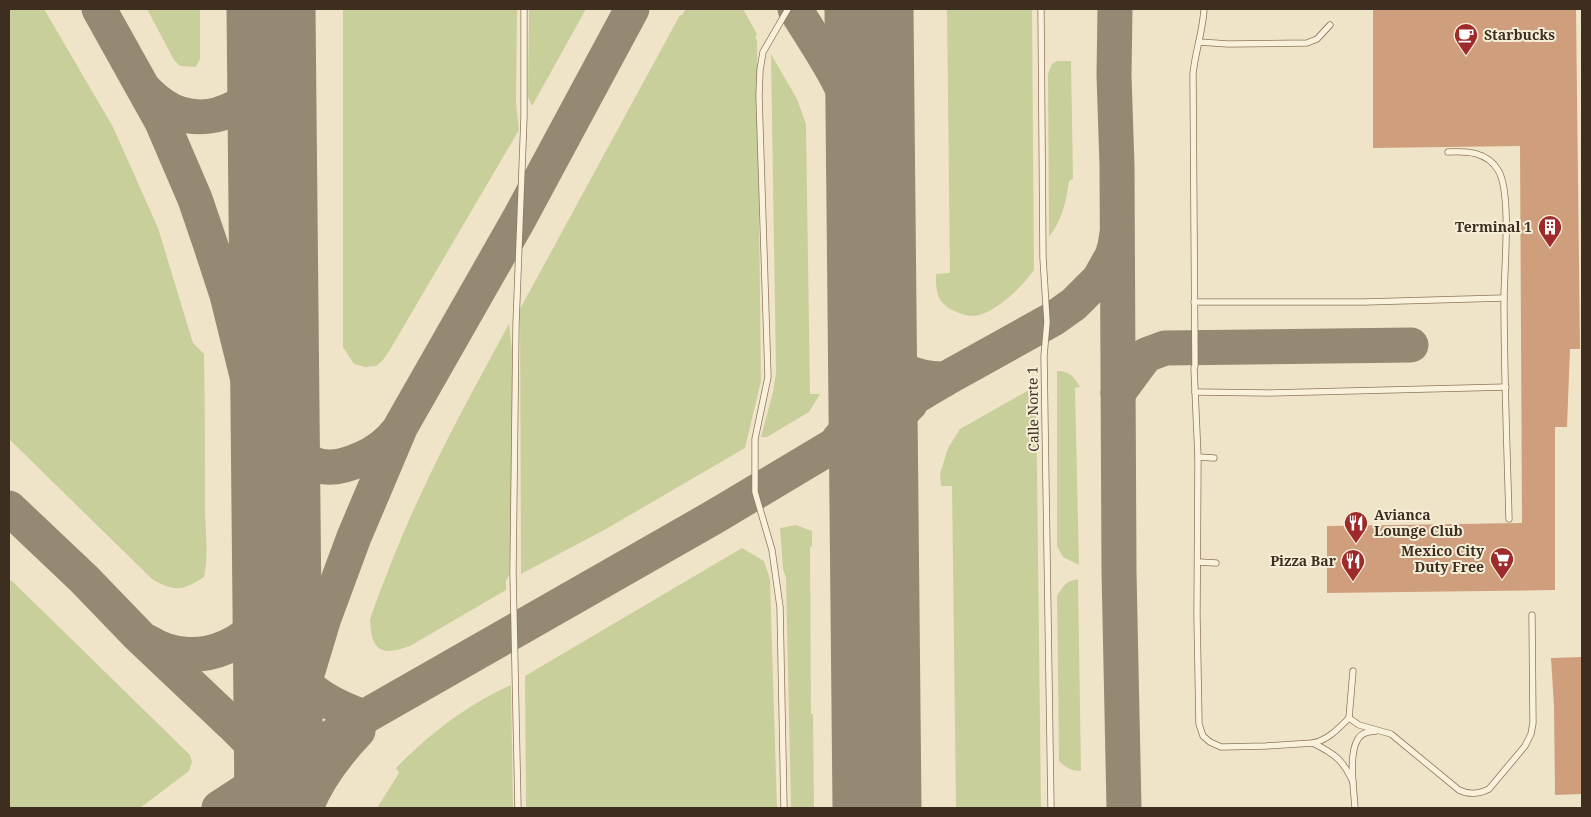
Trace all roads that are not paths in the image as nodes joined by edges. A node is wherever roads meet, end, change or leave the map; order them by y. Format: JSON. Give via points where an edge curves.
{"nodes":[{"id":1,"x":524,"y":9,"type":"edge"},
{"id":2,"x":788,"y":9,"type":"edge"},
{"id":3,"x":1041,"y":9,"type":"edge"},
{"id":4,"x":1204,"y":9,"type":"edge"},
{"id":5,"x":1330,"y":25,"type":"dead end"},
{"id":6,"x":1199,"y":42,"type":"junction"},
{"id":7,"x":1448,"y":152,"type":"dead end"},
{"id":8,"x":1504,"y":298,"type":"junction"},
{"id":9,"x":1194,"y":302,"type":"junction"},
{"id":10,"x":1506,"y":387,"type":"junction"},
{"id":11,"x":1195,"y":392,"type":"junction"},
{"id":12,"x":1198,"y":457,"type":"junction"},
{"id":13,"x":1214,"y":458,"type":"dead end"},
{"id":14,"x":1509,"y":519,"type":"dead end"},
{"id":15,"x":1198,"y":562,"type":"junction"},
{"id":16,"x":1216,"y":563,"type":"dead end"},
{"id":17,"x":1532,"y":615,"type":"dead end"},
{"id":18,"x":1353,"y":671,"type":"dead end"},
{"id":19,"x":1349,"y":718,"type":"junction"},
{"id":20,"x":1380,"y":730,"type":"junction"},
{"id":21,"x":1313,"y":743,"type":"junction"},
{"id":22,"x":1354,"y":784,"type":"junction"},
{"id":23,"x":518,"y":808,"type":"edge"},
{"id":24,"x":784,"y":808,"type":"edge"},
{"id":25,"x":1050,"y":808,"type":"edge"},
{"id":26,"x":1355,"y":808,"type":"edge"}],
"edges":[{"from":1,"to":23,"type":"lane","via":[[513,573]]},
{"from":2,"to":24,"type":"lane","via":[[764,52],[760,70],[768,376],[755,439],[755,492],[772,550],[780,607]]},
{"from":3,"to":25,"type":"lane","name":"Calle Norte 1"},
{"from":4,"to":6,"type":"lane"},
{"from":5,"to":6,"type":"lane","via":[[1317,39],[1307,43]]},
{"from":6,"to":9,"type":"lane","via":[[1193,74]]},
{"from":7,"to":8,"type":"lane","via":[[1477,153],[1489,159],[1500,172],[1506,205]]},
{"from":8,"to":9,"type":"lane"},
{"from":8,"to":10,"type":"lane"},
{"from":9,"to":11,"type":"lane"},
{"from":10,"to":11,"type":"lane"},
{"from":10,"to":14,"type":"lane"},
{"from":11,"to":12,"type":"lane"},
{"from":12,"to":13,"type":"lane"},
{"from":12,"to":15,"type":"lane"},
{"from":15,"to":16,"type":"lane"},
{"from":15,"to":21,"type":"lane","via":[[1199,724],[1203,736],[1220,747]]},
{"from":17,"to":20,"type":"lane","via":[[1531,734],[1525,746],[1489,789],[1474,794],[1464,793],[1391,734]]},
{"from":18,"to":19,"type":"lane"},
{"from":19,"to":20,"type":"lane","via":[[1359,725]]},
{"from":19,"to":21,"type":"lane","via":[[1329,736]]},
{"from":20,"to":22,"type":"lane","via":[[1365,732],[1359,738],[1353,752]]},
{"from":21,"to":22,"type":"lane","via":[[1340,760]]},
{"from":22,"to":26,"type":"lane"}]}
